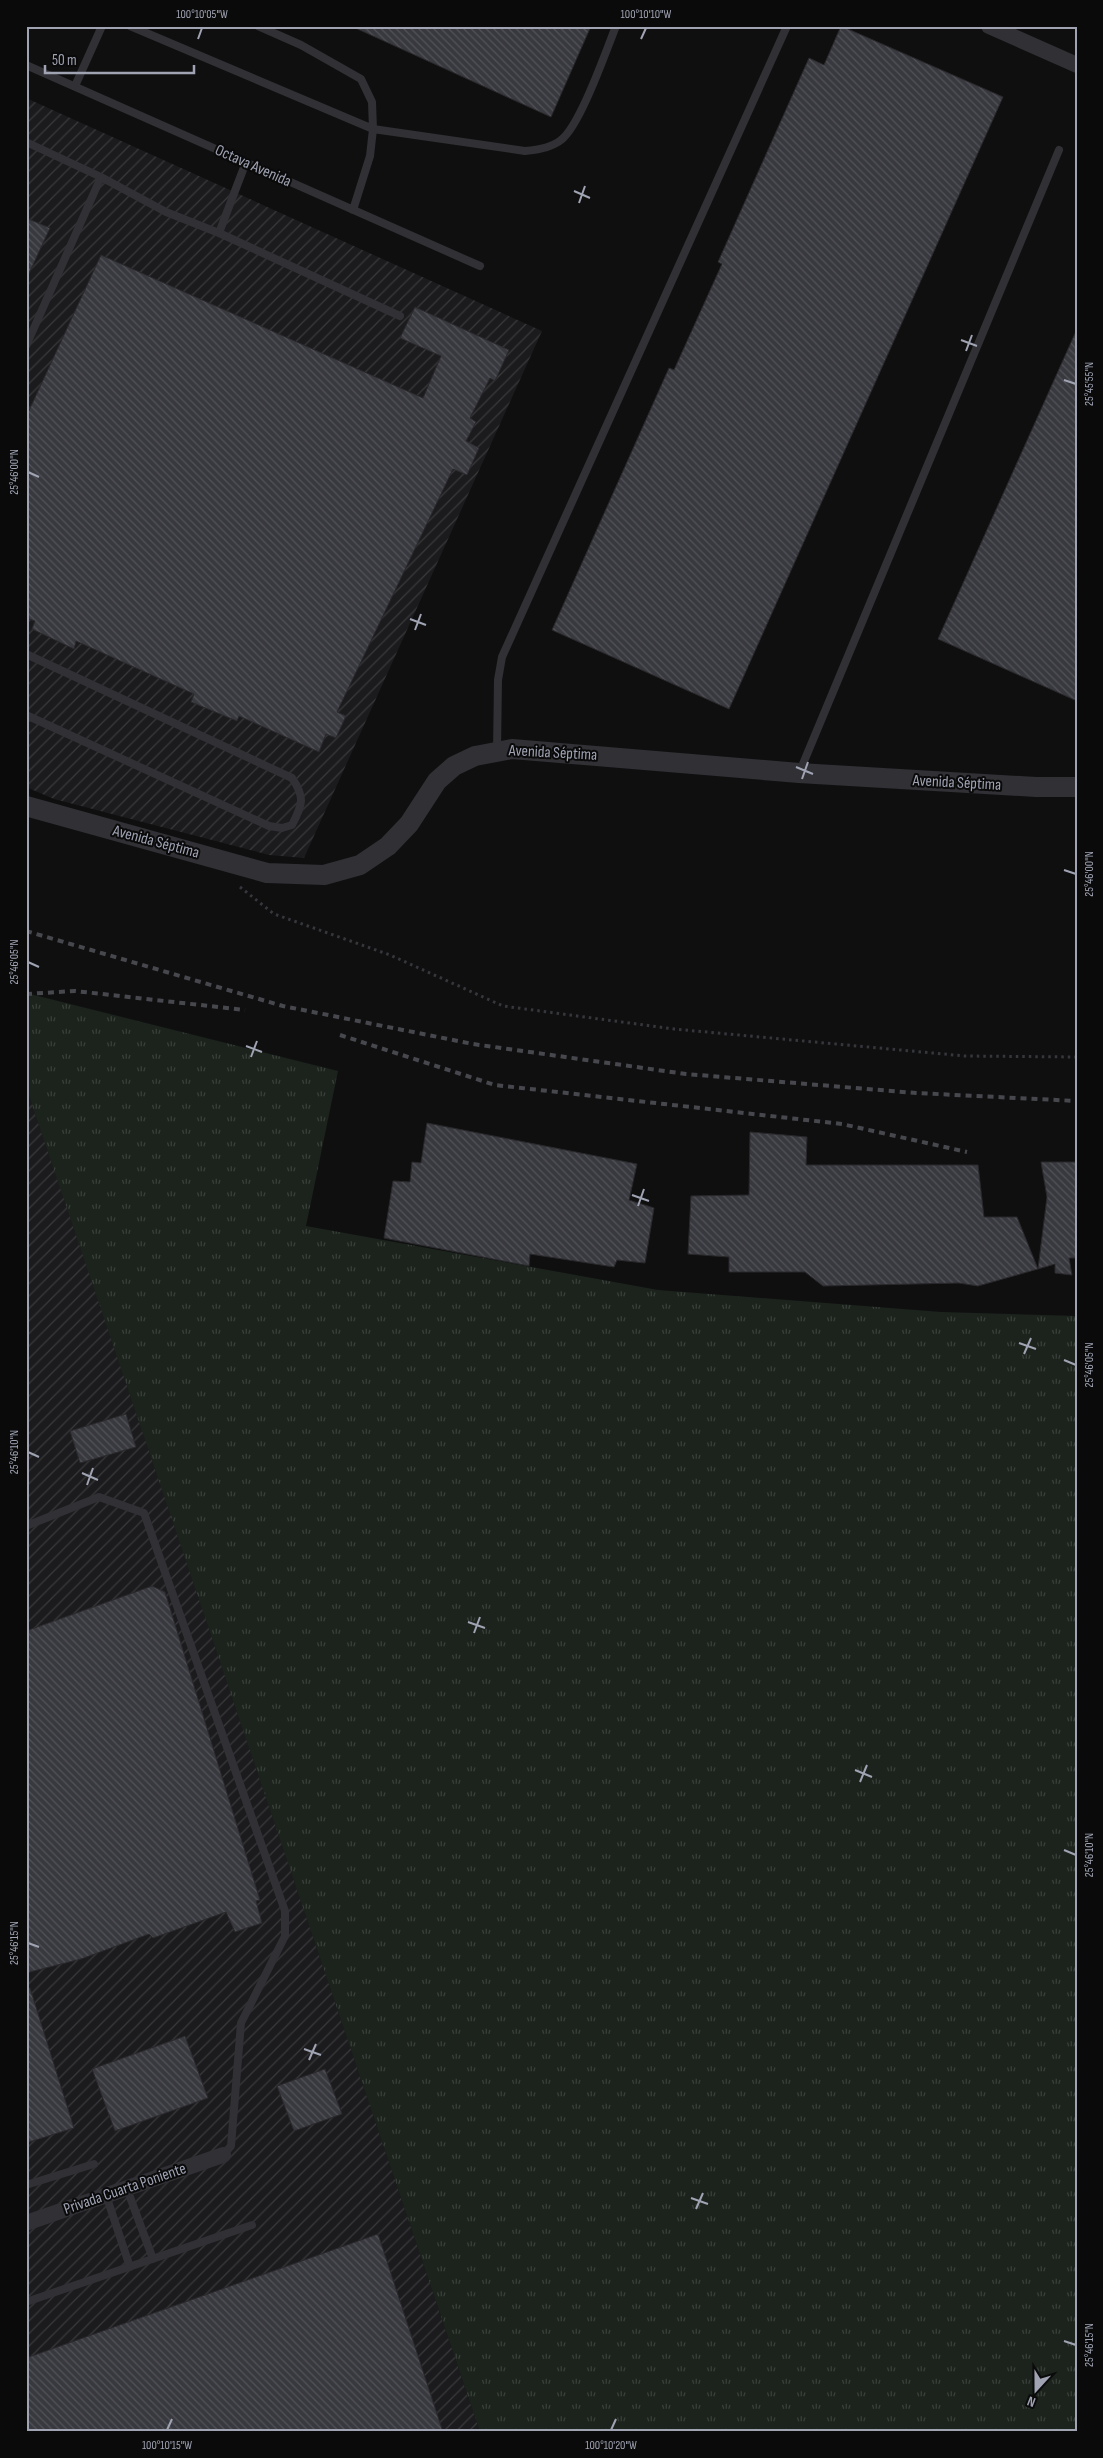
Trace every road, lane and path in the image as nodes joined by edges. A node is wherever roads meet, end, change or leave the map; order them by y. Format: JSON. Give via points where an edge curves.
{"nodes":[{"id":1,"x":102,"y":26,"type":"edge"},
{"id":2,"x":130,"y":26,"type":"edge"},
{"id":3,"x":258,"y":26,"type":"edge"},
{"id":4,"x":616,"y":26,"type":"edge"},
{"id":5,"x":787,"y":26,"type":"edge"},
{"id":6,"x":990,"y":26,"type":"edge"},
{"id":7,"x":26,"y":64,"type":"edge"},
{"id":8,"x":1077,"y":65,"type":"edge"},
{"id":9,"x":75,"y":86,"type":"junction"},
{"id":10,"x":373,"y":130,"type":"junction"},
{"id":11,"x":26,"y":142,"type":"edge"},
{"id":12,"x":1059,"y":150,"type":"dead end"},
{"id":13,"x":246,"y":162,"type":"junction"},
{"id":14,"x":101,"y":177,"type":"junction"},
{"id":15,"x":353,"y":210,"type":"junction"},
{"id":16,"x":219,"y":233,"type":"junction"},
{"id":17,"x":480,"y":266,"type":"dead end"},
{"id":18,"x":400,"y":316,"type":"dead end"},
{"id":19,"x":26,"y":346,"type":"edge"},
{"id":20,"x":26,"y":654,"type":"edge"},
{"id":21,"x":26,"y":715,"type":"edge"},
{"id":22,"x":497,"y":751,"type":"junction"},
{"id":23,"x":799,"y":773,"type":"junction"},
{"id":24,"x":1077,"y":787,"type":"edge"},
{"id":25,"x":26,"y":806,"type":"edge"},
{"id":26,"x":235,"y":883,"type":"dead end"},
{"id":27,"x":1077,"y":1056,"type":"edge"},
{"id":28,"x":26,"y":1526,"type":"edge"},
{"id":29,"x":223,"y":2155,"type":"joint"},
{"id":30,"x":94,"y":2164,"type":"dead end"},
{"id":31,"x":26,"y":2184,"type":"edge"},
{"id":32,"x":127,"y":2189,"type":"junction"},
{"id":33,"x":106,"y":2196,"type":"junction"},
{"id":34,"x":26,"y":2223,"type":"edge"},
{"id":35,"x":252,"y":2225,"type":"dead end"},
{"id":36,"x":153,"y":2259,"type":"junction"},
{"id":37,"x":130,"y":2267,"type":"junction"},
{"id":38,"x":26,"y":2302,"type":"edge"}],
"edges":[{"from":1,"to":9,"type":"lane"},
{"from":2,"to":10,"type":"lane"},
{"from":3,"to":10,"type":"lane","via":[[301,45],[361,79],[372,102]]},
{"from":4,"to":10,"type":"lane","via":[[577,118],[563,139],[544,149],[518,151]]},
{"from":5,"to":22,"type":"lane","via":[[502,657],[497,695]]},
{"from":6,"to":8,"type":"street"},
{"from":7,"to":9,"type":"lane","name":"Octava Avenida"},
{"from":9,"to":13,"type":"lane","name":"Octava Avenida"},
{"from":10,"to":15,"type":"lane","via":[[370,156]]},
{"from":11,"to":14,"type":"lane"},
{"from":12,"to":23,"type":"lane"},
{"from":13,"to":15,"type":"lane","name":"Octava Avenida"},
{"from":13,"to":16,"type":"lane"},
{"from":14,"to":16,"type":"lane","via":[[166,212]]},
{"from":14,"to":19,"type":"lane"},
{"from":15,"to":17,"type":"lane","name":"Octava Avenida"},
{"from":16,"to":18,"type":"lane"},
{"from":20,"to":21,"type":"lane","via":[[292,778],[302,800],[297,816],[292,825],[282,828],[250,819]]},
{"from":22,"to":23,"type":"street","name":"Avenida Séptima","via":[[539,750]]},
{"from":22,"to":25,"type":"street","name":"Avenida Séptima","via":[[475,756],[454,766],[437,781],[408,824],[388,846],[360,865],[324,876],[267,873]]},
{"from":23,"to":24,"type":"street","name":"Avenida Séptima","via":[[1036,788]]},
{"from":26,"to":27,"type":"path","via":[[274,914],[390,955],[503,1006],[674,1029],[965,1056]]},
{"from":28,"to":29,"type":"lane","via":[[99,1498],[144,1513],[285,1911],[285,1936],[241,2023],[231,2146]]},
{"from":29,"to":32,"type":"street","name":"Privada Cuarta Poniente"},
{"from":30,"to":31,"type":"lane"},
{"from":32,"to":33,"type":"street","name":"Privada Cuarta Poniente"},
{"from":32,"to":36,"type":"lane"},
{"from":33,"to":34,"type":"street","name":"Privada Cuarta Poniente"},
{"from":33,"to":37,"type":"lane"},
{"from":35,"to":36,"type":"lane"},
{"from":36,"to":37,"type":"lane"},
{"from":37,"to":38,"type":"lane"}]}
